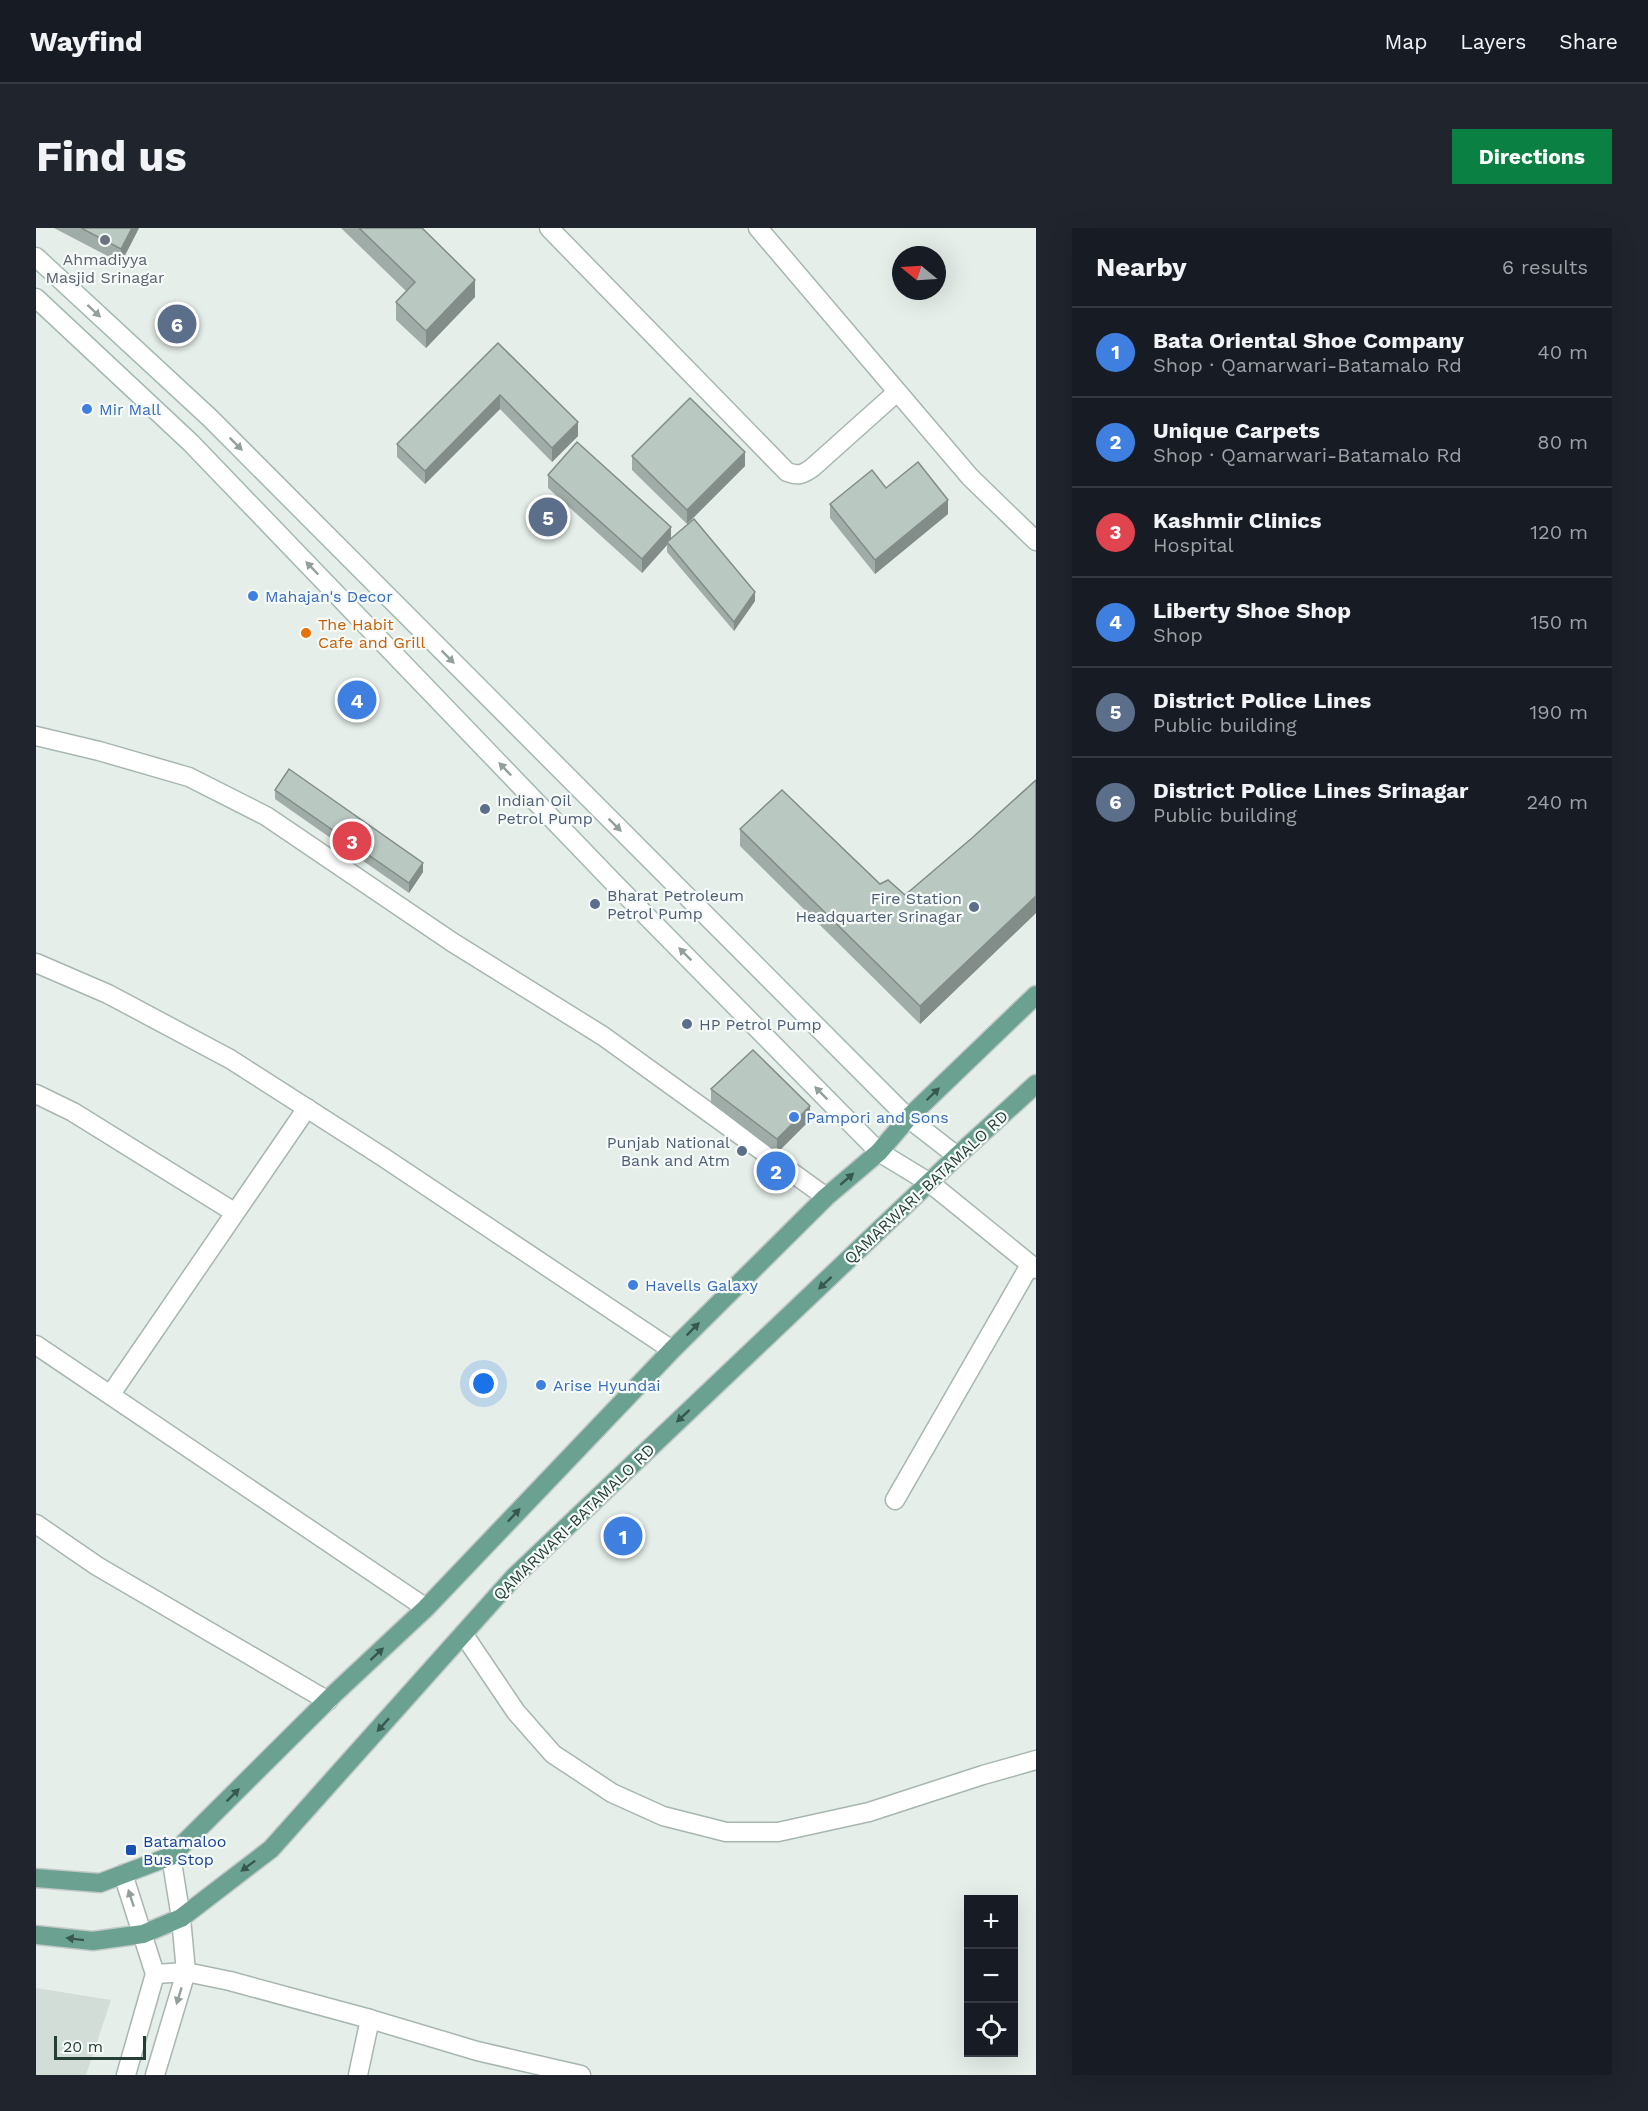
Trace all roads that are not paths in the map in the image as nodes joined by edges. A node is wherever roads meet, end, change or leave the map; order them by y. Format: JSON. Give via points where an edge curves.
{"nodes":[{"id":1,"x":549,"y":228,"type":"edge"},
{"id":2,"x":758,"y":228,"type":"edge"},
{"id":3,"x":36,"y":257,"type":"edge"},
{"id":4,"x":36,"y":298,"type":"edge"},
{"id":5,"x":897,"y":392,"type":"junction"},
{"id":6,"x":1036,"y":541,"type":"edge"},
{"id":7,"x":36,"y":736,"type":"edge"},
{"id":8,"x":36,"y":963,"type":"edge"},
{"id":9,"x":1036,"y":995,"type":"edge"},
{"id":10,"x":1036,"y":1084,"type":"edge"},
{"id":11,"x":36,"y":1094,"type":"edge"},
{"id":12,"x":307,"y":1108,"type":"junction"},
{"id":13,"x":908,"y":1118,"type":"junction"},
{"id":14,"x":879,"y":1152,"type":"junction"},
{"id":15,"x":957,"y":1156,"type":"junction"},
{"id":16,"x":930,"y":1183,"type":"junction"},
{"id":17,"x":826,"y":1197,"type":"junction"},
{"id":18,"x":234,"y":1212,"type":"junction"},
{"id":19,"x":1033,"y":1267,"type":"edge"},
{"id":20,"x":36,"y":1345,"type":"edge"},
{"id":21,"x":672,"y":1350,"type":"junction"},
{"id":22,"x":111,"y":1394,"type":"junction"},
{"id":23,"x":895,"y":1500,"type":"dead end"},
{"id":24,"x":36,"y":1524,"type":"edge"},
{"id":25,"x":426,"y":1608,"type":"junction"},
{"id":26,"x":464,"y":1635,"type":"junction"},
{"id":27,"x":331,"y":1697,"type":"junction"},
{"id":28,"x":1036,"y":1760,"type":"edge"},
{"id":29,"x":171,"y":1856,"type":"junction"},
{"id":30,"x":123,"y":1874,"type":"junction"},
{"id":31,"x":36,"y":1878,"type":"edge"},
{"id":32,"x":181,"y":1918,"type":"junction"},
{"id":33,"x":143,"y":1934,"type":"junction"},
{"id":34,"x":36,"y":1935,"type":"edge"},
{"id":35,"x":186,"y":1972,"type":"junction"},
{"id":36,"x":155,"y":1974,"type":"junction"},
{"id":37,"x":370,"y":2019,"type":"junction"},
{"id":38,"x":126,"y":2075,"type":"edge"},
{"id":39,"x":155,"y":2075,"type":"edge"},
{"id":40,"x":358,"y":2075,"type":"edge"},
{"id":41,"x":581,"y":2075,"type":"edge"}],
"edges":[{"from":1,"to":5,"type":"street","via":[[787,472],[804,474]]},
{"from":2,"to":5,"type":"street"},
{"from":3,"to":13,"type":"street","one_way":true,"via":[[210,418]]},
{"from":14,"to":4,"type":"street","one_way":true,"via":[[191,443]]},
{"from":5,"to":6,"type":"street","via":[[970,477]]},
{"from":7,"to":17,"type":"street","via":[[189,777],[266,816],[452,942],[603,1036]]},
{"from":8,"to":12,"type":"street","via":[[108,994],[230,1059]]},
{"from":13,"to":9,"type":"main road","one_way":true},
{"from":10,"to":15,"type":"main road","name":"QAMARWARI-BATAMALO RD"},
{"from":11,"to":18,"type":"street","via":[[73,1112]]},
{"from":12,"to":18,"type":"street"},
{"from":12,"to":21,"type":"street"},
{"from":13,"to":14,"type":"main road"},
{"from":13,"to":15,"type":"street"},
{"from":14,"to":16,"type":"street"},
{"from":17,"to":14,"type":"main road","one_way":true},
{"from":15,"to":16,"type":"main road","name":"QAMARWARI-BATAMALO RD"},
{"from":16,"to":19,"type":"street"},
{"from":16,"to":26,"type":"main road","name":"QAMARWARI-BATAMALO RD","one_way":true,"via":[[514,1577]]},
{"from":21,"to":17,"type":"main road","one_way":true},
{"from":18,"to":22,"type":"street"},
{"from":19,"to":23,"type":"street"},
{"from":20,"to":22,"type":"street"},
{"from":25,"to":21,"type":"main road","one_way":true},
{"from":22,"to":25,"type":"street"},
{"from":24,"to":27,"type":"street","via":[[97,1566]]},
{"from":27,"to":25,"type":"main road","one_way":true},
{"from":26,"to":28,"type":"street","via":[[516,1712],[553,1754],[612,1793],[663,1816],[726,1832],[778,1832],[868,1812]]},
{"from":26,"to":32,"type":"main road","name":"QAMARWARI-BATAMALO RD","one_way":true,"via":[[271,1849]]},
{"from":29,"to":27,"type":"main road","one_way":true},
{"from":29,"to":30,"type":"main road"},
{"from":29,"to":32,"type":"street"},
{"from":30,"to":31,"type":"main road","via":[[100,1882]]},
{"from":33,"to":30,"type":"street","one_way":true},
{"from":32,"to":33,"type":"main road","name":"QAMARWARI-BATAMALO RD"},
{"from":32,"to":35,"type":"street"},
{"from":33,"to":34,"type":"main road","name":"QAMARWARI-BATAMALO RD","one_way":true,"via":[[93,1941]]},
{"from":33,"to":36,"type":"street"},
{"from":35,"to":36,"type":"street"},
{"from":35,"to":37,"type":"street"},
{"from":35,"to":39,"type":"street","one_way":true},
{"from":36,"to":38,"type":"street"},
{"from":37,"to":40,"type":"street"},
{"from":37,"to":41,"type":"street","via":[[477,2051]]}]}
